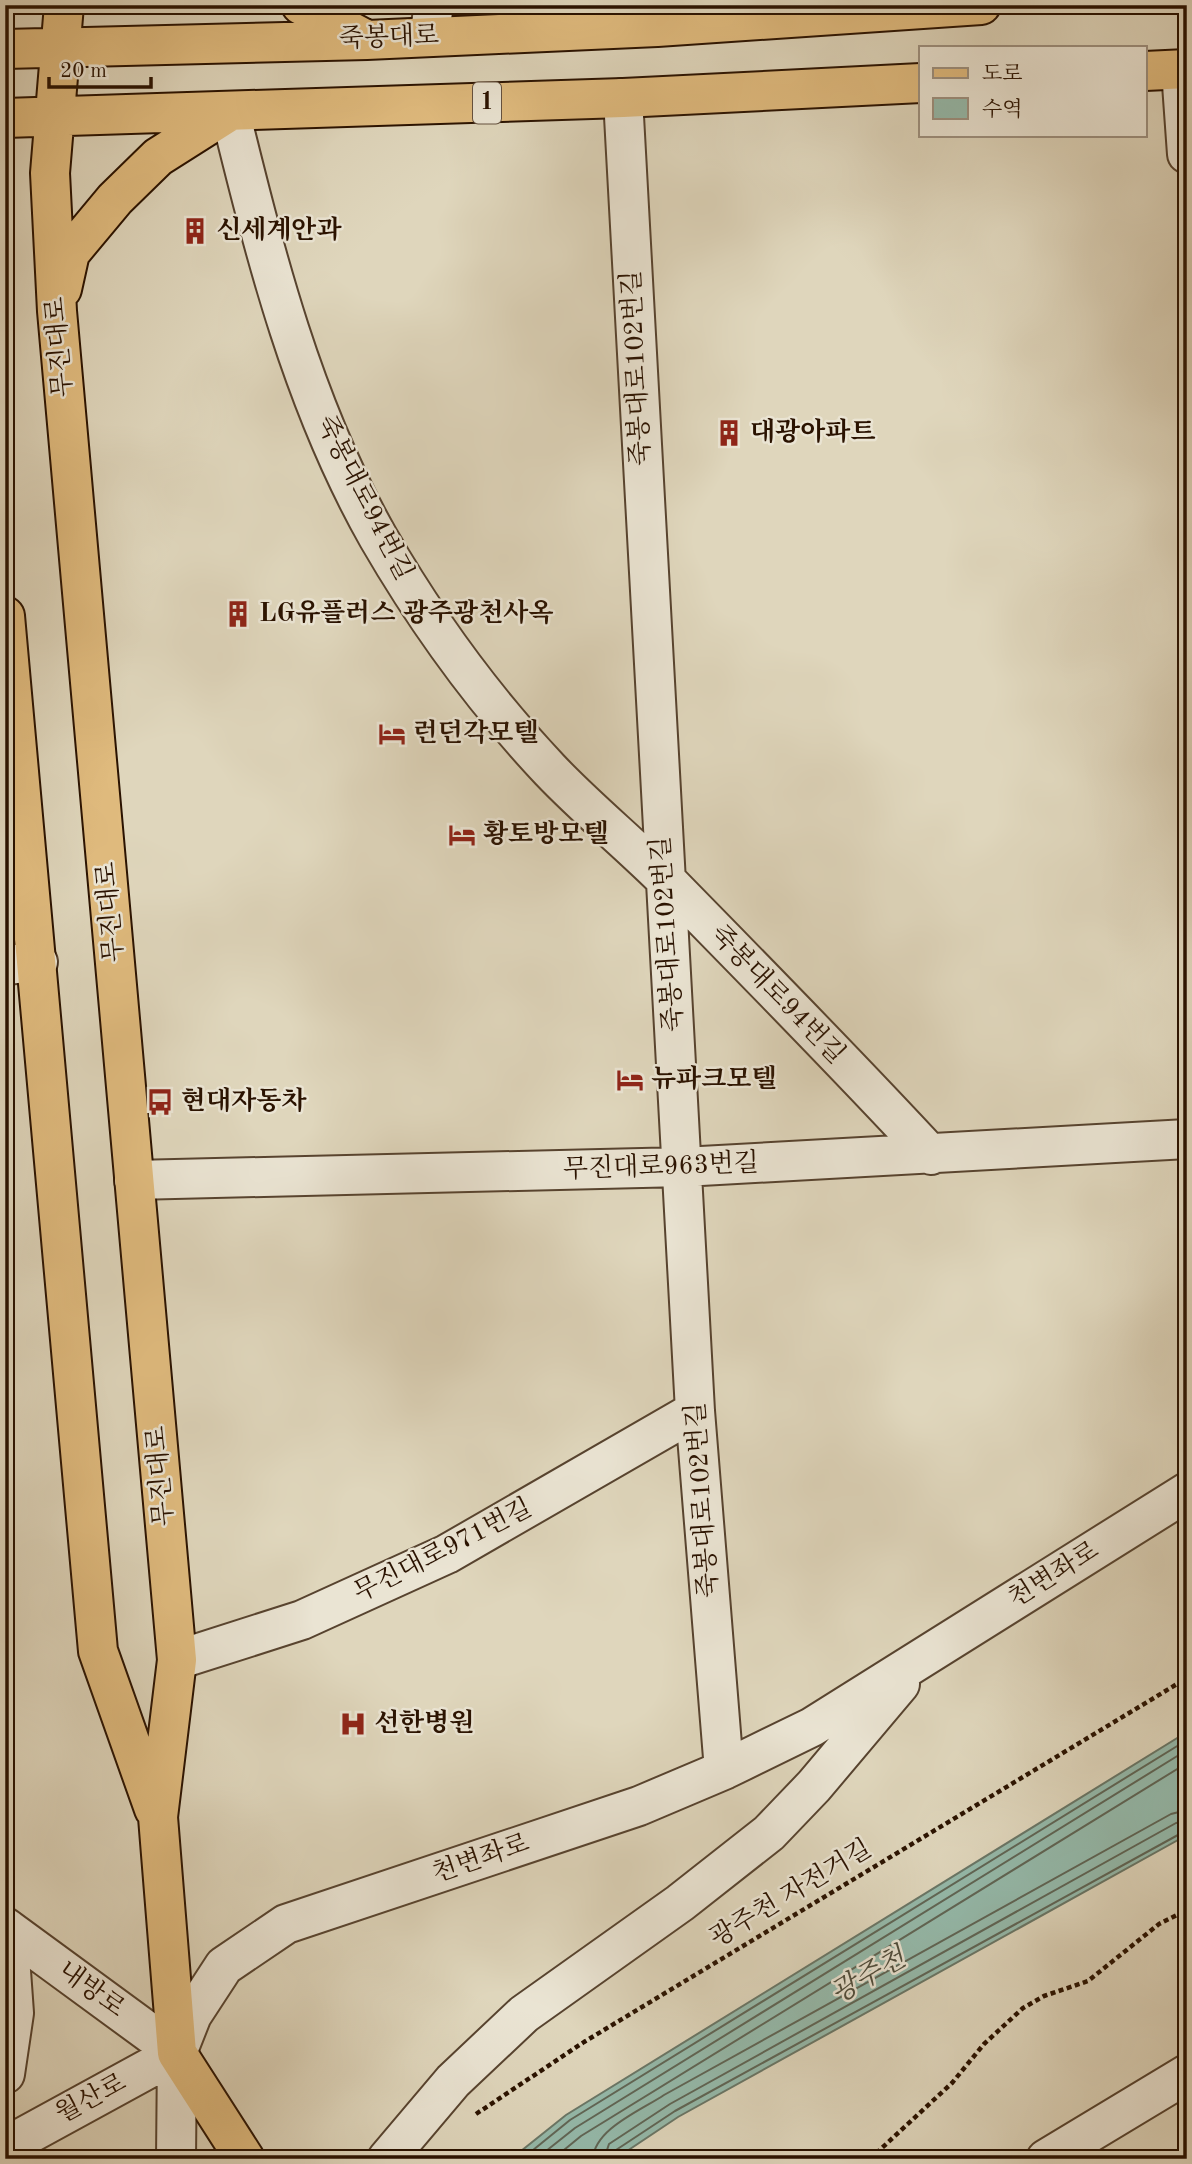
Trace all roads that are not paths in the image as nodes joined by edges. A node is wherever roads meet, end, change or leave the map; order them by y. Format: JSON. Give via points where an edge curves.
{"nodes":[{"id":1,"x":64,"y":5,"type":"edge"},
{"id":2,"x":301,"y":5,"type":"edge"},
{"id":3,"x":981,"y":5,"type":"edge"},
{"id":4,"x":656,"y":16,"type":"edge"},
{"id":5,"x":431,"y":21,"type":"edge"},
{"id":6,"x":367,"y":40,"type":"junction"},
{"id":7,"x":60,"y":47,"type":"junction"},
{"id":8,"x":5,"y":50,"type":"edge"},
{"id":9,"x":1171,"y":70,"type":"edge"},
{"id":10,"x":919,"y":83,"type":"edge"},
{"id":11,"x":624,"y":98,"type":"junction"},
{"id":12,"x":230,"y":112,"type":"junction"},
{"id":13,"x":54,"y":116,"type":"junction"},
{"id":14,"x":5,"y":118,"type":"edge"},
{"id":15,"x":1186,"y":148,"type":"edge"},
{"id":16,"x":1187,"y":154,"type":"edge"},
{"id":17,"x":57,"y":311,"type":"junction"},
{"id":18,"x":5,"y":616,"type":"edge"},
{"id":19,"x":664,"y":878,"type":"junction"},
{"id":20,"x":22,"y":963,"type":"edge"},
{"id":21,"x":1187,"y":1139,"type":"edge"},
{"id":22,"x":931,"y":1155,"type":"junction"},
{"id":23,"x":683,"y":1167,"type":"junction"},
{"id":24,"x":134,"y":1180,"type":"junction"},
{"id":25,"x":695,"y":1411,"type":"junction"},
{"id":26,"x":1187,"y":1492,"type":"edge"},
{"id":27,"x":921,"y":1658,"type":"junction"},
{"id":28,"x":177,"y":1660,"type":"junction"},
{"id":29,"x":724,"y":1770,"type":"junction"},
{"id":30,"x":158,"y":1817,"type":"junction"},
{"id":31,"x":6,"y":1928,"type":"edge"},
{"id":32,"x":177,"y":2053,"type":"junction"},
{"id":33,"x":5,"y":2074,"type":"edge"},
{"id":34,"x":1187,"y":2074,"type":"edge"},
{"id":35,"x":5,"y":2147,"type":"edge"},
{"id":36,"x":176,"y":2159,"type":"edge"},
{"id":37,"x":245,"y":2159,"type":"edge"},
{"id":38,"x":387,"y":2159,"type":"edge"},
{"id":39,"x":1046,"y":2159,"type":"edge"}],
"edges":[{"from":1,"to":7,"type":"main road","name":"무진대로"},
{"from":2,"to":6,"type":"main road"},
{"from":3,"to":4,"type":"main road","name":"죽봉대로"},
{"from":4,"to":5,"type":"main road","name":"죽봉대로"},
{"from":5,"to":6,"type":"main road","name":"죽봉대로"},
{"from":6,"to":7,"type":"main road","name":"죽봉대로"},
{"from":7,"to":8,"type":"main road","name":"죽봉대로"},
{"from":7,"to":13,"type":"main road","name":"무진대로"},
{"from":9,"to":15,"type":"street"},
{"from":10,"to":11,"type":"main road","number":"1"},
{"from":11,"to":12,"type":"main road","number":"1"},
{"from":11,"to":19,"type":"street","name":"죽봉대로102번길"},
{"from":12,"to":13,"type":"main road","number":"1"},
{"from":12,"to":17,"type":"main road","via":[[158,157],[115,199],[70,253]]},
{"from":12,"to":19,"type":"street","name":"죽봉대로94번길","via":[[270,272],[293,343],[333,448],[378,536],[447,644],[510,726]]},
{"from":13,"to":14,"type":"main road","number":"1"},
{"from":13,"to":17,"type":"main road","name":"무진대로","via":[[50,173]]},
{"from":15,"to":16,"type":"street"},
{"from":17,"to":24,"type":"main road","name":"무진대로"},
{"from":18,"to":20,"type":"main road","name":"무진대로"},
{"from":19,"to":22,"type":"street","name":"죽봉대로94번길"},
{"from":19,"to":23,"type":"street","name":"죽봉대로102번길"},
{"from":20,"to":30,"type":"main road","name":"무진대로","via":[[97,1651]]},
{"from":21,"to":22,"type":"street","name":"무진대로963번길"},
{"from":22,"to":23,"type":"street","name":"무진대로963번길"},
{"from":23,"to":24,"type":"street","name":"무진대로963번길"},
{"from":23,"to":25,"type":"street","name":"죽봉대로102번길"},
{"from":24,"to":28,"type":"main road","name":"무진대로"},
{"from":25,"to":28,"type":"street","name":"무진대로971번길","via":[[447,1554],[302,1620]]},
{"from":25,"to":29,"type":"street","name":"죽봉대로102번길"},
{"from":26,"to":27,"type":"street","name":"천변좌로"},
{"from":27,"to":29,"type":"street","name":"천변좌로","via":[[812,1727]]},
{"from":27,"to":38,"type":"street","name":"천변좌로","via":[[769,1833],[524,2014],[453,2081]]},
{"from":28,"to":30,"type":"main road","name":"무진대로"},
{"from":29,"to":32,"type":"street","name":"천변좌로","via":[[639,1806],[286,1924],[224,1966],[192,2015]]},
{"from":30,"to":32,"type":"main road","name":"무진대로"},
{"from":31,"to":32,"type":"street","name":"내방로"},
{"from":31,"to":33,"type":"street","via":[[14,2012]]},
{"from":32,"to":35,"type":"street","name":"월산로"},
{"from":32,"to":36,"type":"street","name":"천변좌로"},
{"from":32,"to":37,"type":"main road","name":"무진대로"},
{"from":34,"to":39,"type":"street"}]}
